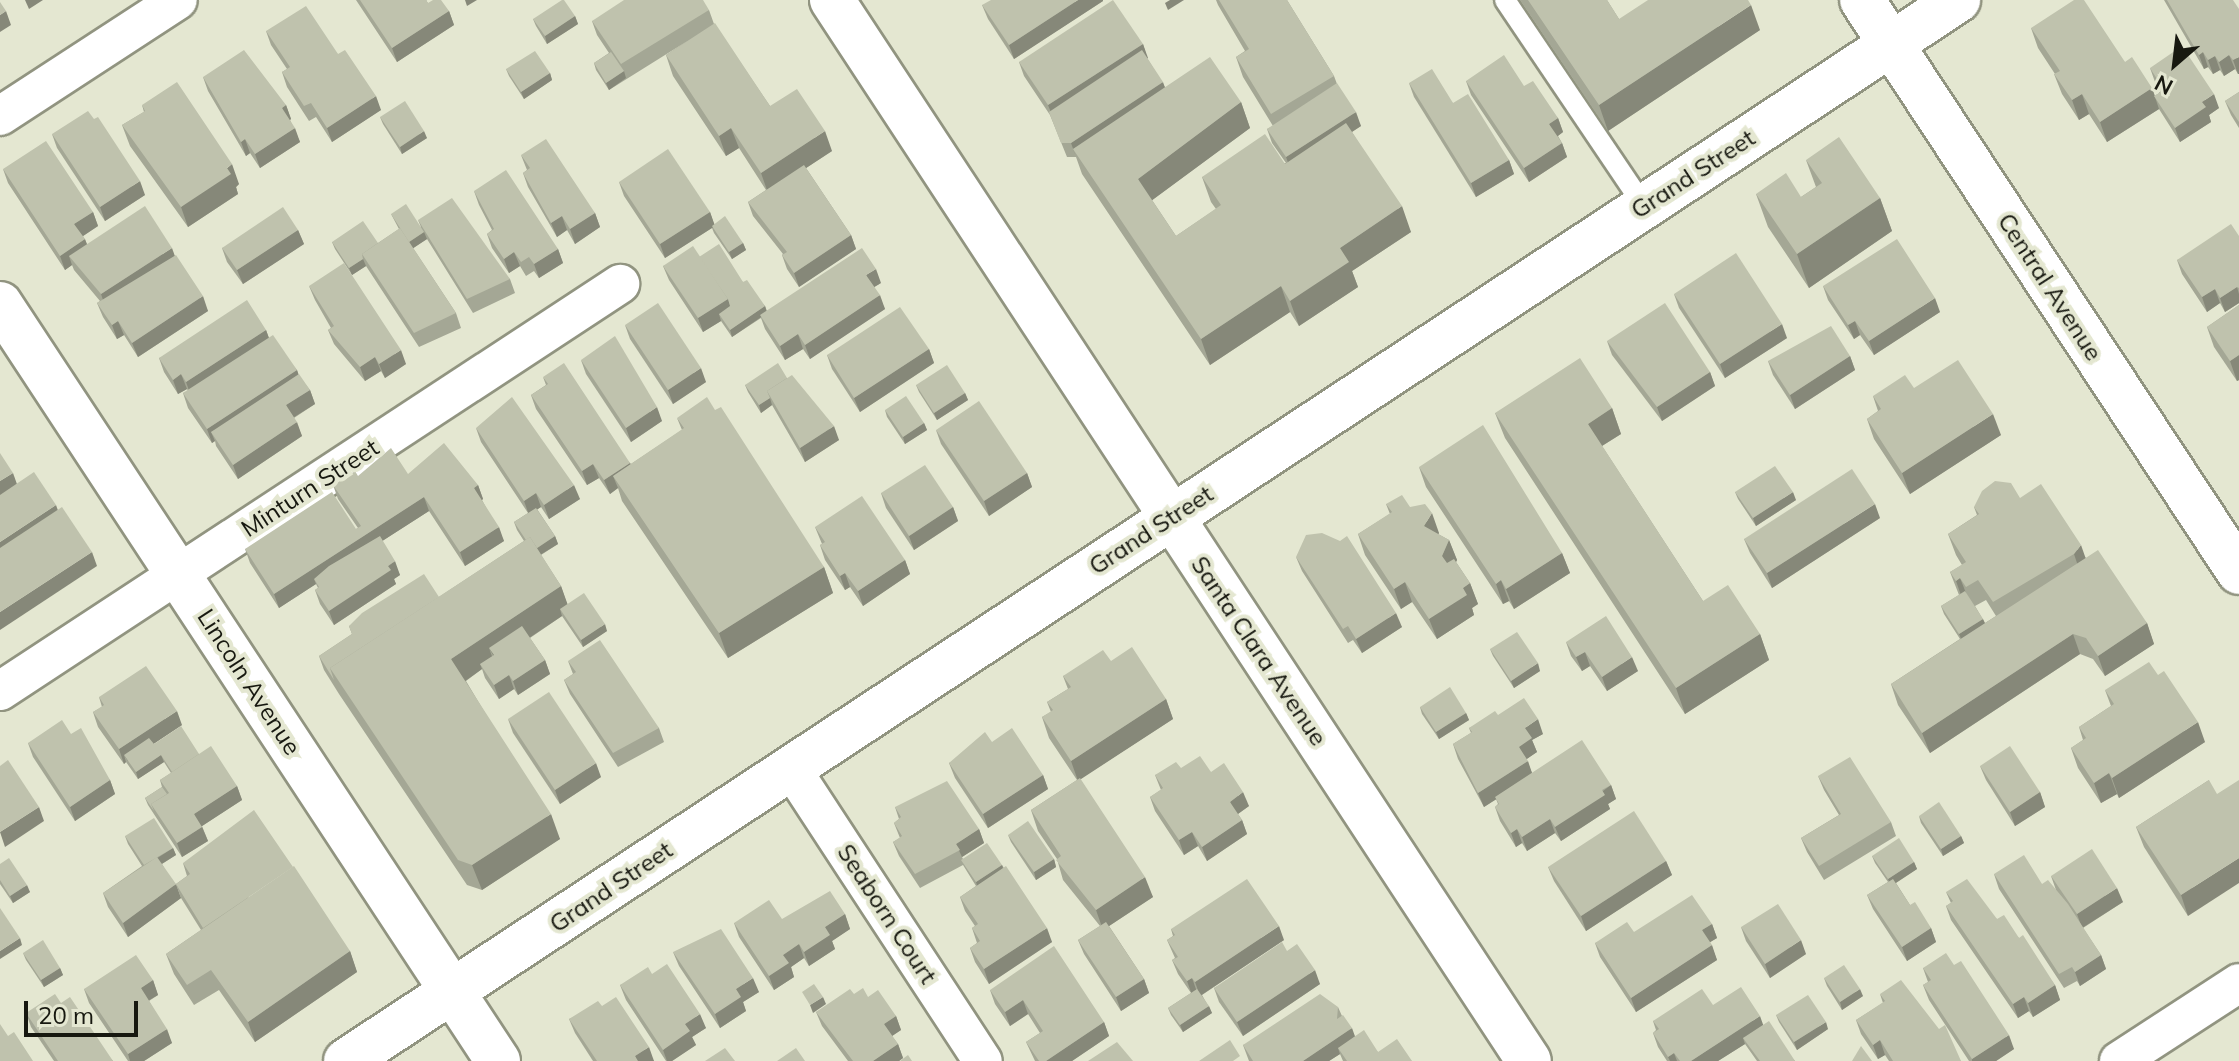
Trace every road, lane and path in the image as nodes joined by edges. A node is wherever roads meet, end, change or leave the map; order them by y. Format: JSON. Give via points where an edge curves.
{"nodes":[{"id":1,"x":178,"y":0,"type":"edge"},
{"id":2,"x":832,"y":0,"type":"edge"},
{"id":3,"x":1505,"y":0,"type":"edge"},
{"id":4,"x":1862,"y":0,"type":"edge"},
{"id":5,"x":1958,"y":0,"type":"edge"},
{"id":6,"x":1891,"y":44,"type":"junction"},
{"id":7,"x":0,"y":116,"type":"edge"},
{"id":8,"x":1644,"y":206,"type":"junction"},
{"id":9,"x":620,"y":284,"type":"dead end"},
{"id":10,"x":0,"y":304,"type":"edge"},
{"id":11,"x":1171,"y":518,"type":"junction"},
{"id":12,"x":2239,"y":572,"type":"edge"},
{"id":13,"x":179,"y":575,"type":"junction"},
{"id":14,"x":0,"y":691,"type":"edge"},
{"id":15,"x":791,"y":768,"type":"junction"},
{"id":16,"x":2239,"y":983,"type":"edge"},
{"id":17,"x":453,"y":992,"type":"junction"},
{"id":18,"x":346,"y":1061,"type":"edge"},
{"id":19,"x":498,"y":1061,"type":"edge"},
{"id":20,"x":983,"y":1061,"type":"edge"},
{"id":21,"x":1529,"y":1061,"type":"edge"},
{"id":22,"x":2119,"y":1061,"type":"edge"}],
"edges":[{"from":1,"to":7,"type":"street"},
{"from":2,"to":11,"type":"street","name":"Santa Clara Avenue"},
{"from":3,"to":8,"type":"lane"},
{"from":4,"to":6,"type":"street","name":"Central Avenue"},
{"from":5,"to":6,"type":"street","name":"Grand Street"},
{"from":6,"to":8,"type":"street","name":"Grand Street"},
{"from":6,"to":12,"type":"street","name":"Central Avenue"},
{"from":8,"to":11,"type":"street","name":"Grand Street"},
{"from":9,"to":13,"type":"street","name":"Minturn Street"},
{"from":10,"to":13,"type":"street","name":"Lincoln Avenue"},
{"from":11,"to":15,"type":"street","name":"Grand Street"},
{"from":11,"to":21,"type":"street","name":"Santa Clara Avenue"},
{"from":13,"to":14,"type":"street","name":"Minturn Street"},
{"from":13,"to":17,"type":"street","name":"Lincoln Avenue"},
{"from":15,"to":17,"type":"street","name":"Grand Street"},
{"from":15,"to":20,"type":"street","name":"Seaborn Court"},
{"from":16,"to":22,"type":"street"},
{"from":17,"to":18,"type":"street","name":"Grand Street"},
{"from":17,"to":19,"type":"street","name":"Lincoln Avenue"}]}
